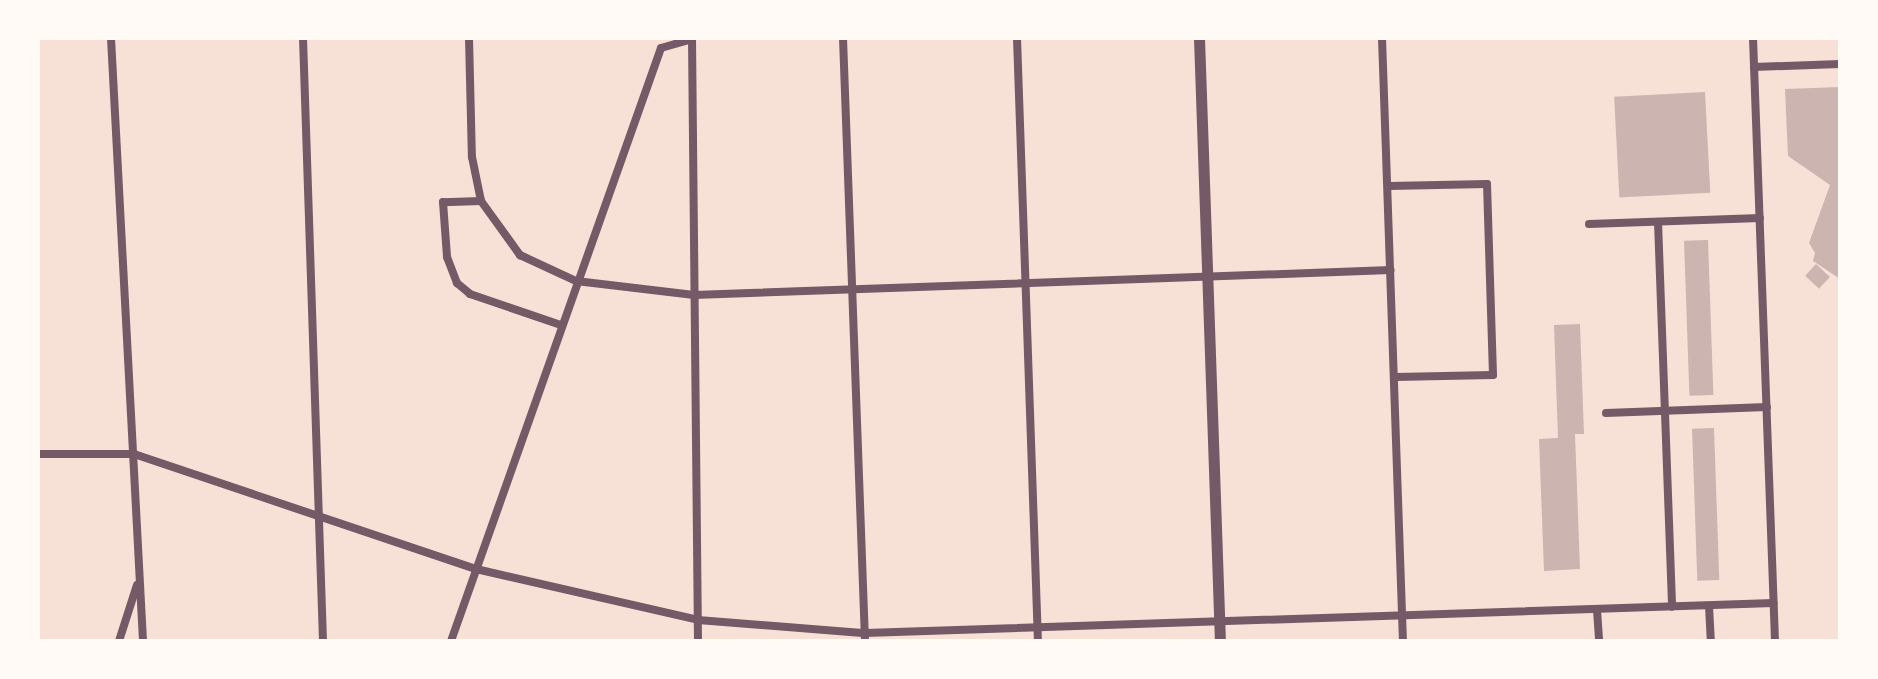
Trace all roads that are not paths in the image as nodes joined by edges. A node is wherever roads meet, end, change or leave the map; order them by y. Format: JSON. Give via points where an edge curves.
{"nodes":[{"id":1,"x":111,"y":38,"type":"edge"},
{"id":2,"x":303,"y":38,"type":"edge"},
{"id":3,"x":469,"y":38,"type":"edge"},
{"id":4,"x":692,"y":38,"type":"edge"},
{"id":5,"x":843,"y":38,"type":"edge"},
{"id":6,"x":1017,"y":38,"type":"edge"},
{"id":7,"x":1199,"y":38,"type":"edge"},
{"id":8,"x":1382,"y":38,"type":"edge"},
{"id":9,"x":1753,"y":38,"type":"edge"},
{"id":10,"x":1840,"y":64,"type":"edge"},
{"id":11,"x":1754,"y":67,"type":"junction"},
{"id":12,"x":1389,"y":186,"type":"junction"},
{"id":13,"x":481,"y":201,"type":"junction"},
{"id":14,"x":1760,"y":218,"type":"junction"},
{"id":15,"x":1658,"y":222,"type":"junction"},
{"id":16,"x":1589,"y":224,"type":"dead end"},
{"id":17,"x":1391,"y":270,"type":"junction"},
{"id":18,"x":1208,"y":276,"type":"junction"},
{"id":19,"x":576,"y":281,"type":"junction"},
{"id":20,"x":1025,"y":282,"type":"junction"},
{"id":21,"x":852,"y":290,"type":"junction"},
{"id":22,"x":694,"y":295,"type":"junction"},
{"id":23,"x":561,"y":325,"type":"junction"},
{"id":24,"x":1395,"y":377,"type":"junction"},
{"id":25,"x":1767,"y":407,"type":"junction"},
{"id":26,"x":1665,"y":411,"type":"junction"},
{"id":27,"x":1606,"y":413,"type":"dead end"},
{"id":28,"x":38,"y":454,"type":"edge"},
{"id":29,"x":134,"y":454,"type":"junction"},
{"id":30,"x":319,"y":515,"type":"junction"},
{"id":31,"x":476,"y":569,"type":"junction"},
{"id":32,"x":140,"y":577,"type":"junction"},
{"id":33,"x":1774,"y":603,"type":"junction"},
{"id":34,"x":1709,"y":606,"type":"junction"},
{"id":35,"x":1672,"y":607,"type":"junction"},
{"id":36,"x":1597,"y":610,"type":"junction"},
{"id":37,"x":1402,"y":616,"type":"junction"},
{"id":38,"x":698,"y":620,"type":"junction"},
{"id":39,"x":1220,"y":623,"type":"junction"},
{"id":40,"x":1038,"y":628,"type":"junction"},
{"id":41,"x":865,"y":637,"type":"edge"},
{"id":42,"x":119,"y":641,"type":"edge"},
{"id":43,"x":143,"y":641,"type":"edge"},
{"id":44,"x":323,"y":641,"type":"edge"},
{"id":45,"x":451,"y":641,"type":"edge"},
{"id":46,"x":698,"y":641,"type":"edge"},
{"id":47,"x":1038,"y":641,"type":"edge"},
{"id":48,"x":1220,"y":641,"type":"edge"},
{"id":49,"x":1403,"y":641,"type":"edge"},
{"id":50,"x":1599,"y":641,"type":"edge"},
{"id":51,"x":1711,"y":641,"type":"edge"},
{"id":52,"x":1775,"y":641,"type":"edge"}],
"edges":[{"from":1,"to":29,"type":"street"},
{"from":2,"to":30,"type":"street"},
{"from":3,"to":13,"type":"street","via":[[472,157]]},
{"from":4,"to":19,"type":"street","via":[[661,48]]},
{"from":4,"to":22,"type":"street"},
{"from":5,"to":21,"type":"street"},
{"from":6,"to":20,"type":"street"},
{"from":7,"to":18,"type":"street"},
{"from":8,"to":12,"type":"street"},
{"from":9,"to":11,"type":"street"},
{"from":10,"to":11,"type":"street"},
{"from":11,"to":14,"type":"street"},
{"from":12,"to":17,"type":"street"},
{"from":12,"to":24,"type":"street","via":[[1487,184],[1493,375]]},
{"from":13,"to":19,"type":"street","via":[[520,255]]},
{"from":13,"to":23,"type":"street","via":[[443,202],[447,257],[457,283],[470,294]]},
{"from":14,"to":15,"type":"street"},
{"from":14,"to":25,"type":"street"},
{"from":15,"to":16,"type":"street"},
{"from":15,"to":26,"type":"street"},
{"from":17,"to":18,"type":"street"},
{"from":17,"to":24,"type":"street"},
{"from":18,"to":20,"type":"street"},
{"from":18,"to":39,"type":"street"},
{"from":19,"to":22,"type":"street"},
{"from":19,"to":23,"type":"street"},
{"from":20,"to":21,"type":"street"},
{"from":20,"to":40,"type":"street"},
{"from":21,"to":22,"type":"street"},
{"from":21,"to":41,"type":"street"},
{"from":22,"to":38,"type":"street"},
{"from":23,"to":31,"type":"street"},
{"from":24,"to":37,"type":"street"},
{"from":25,"to":26,"type":"street"},
{"from":25,"to":33,"type":"street"},
{"from":26,"to":27,"type":"street"},
{"from":26,"to":35,"type":"street"},
{"from":28,"to":29,"type":"street"},
{"from":29,"to":30,"type":"street"},
{"from":29,"to":32,"type":"street"},
{"from":30,"to":31,"type":"street"},
{"from":30,"to":44,"type":"street"},
{"from":31,"to":38,"type":"street"},
{"from":31,"to":45,"type":"street"},
{"from":32,"to":42,"type":"street"},
{"from":32,"to":43,"type":"street"},
{"from":33,"to":34,"type":"street"},
{"from":33,"to":52,"type":"street"},
{"from":34,"to":35,"type":"street"},
{"from":34,"to":51,"type":"street"},
{"from":35,"to":36,"type":"street"},
{"from":36,"to":37,"type":"street"},
{"from":36,"to":50,"type":"street"},
{"from":37,"to":39,"type":"street"},
{"from":37,"to":49,"type":"street"},
{"from":38,"to":41,"type":"street"},
{"from":38,"to":46,"type":"street"},
{"from":39,"to":40,"type":"street"},
{"from":39,"to":48,"type":"street"},
{"from":40,"to":41,"type":"street"},
{"from":40,"to":47,"type":"street"}]}
